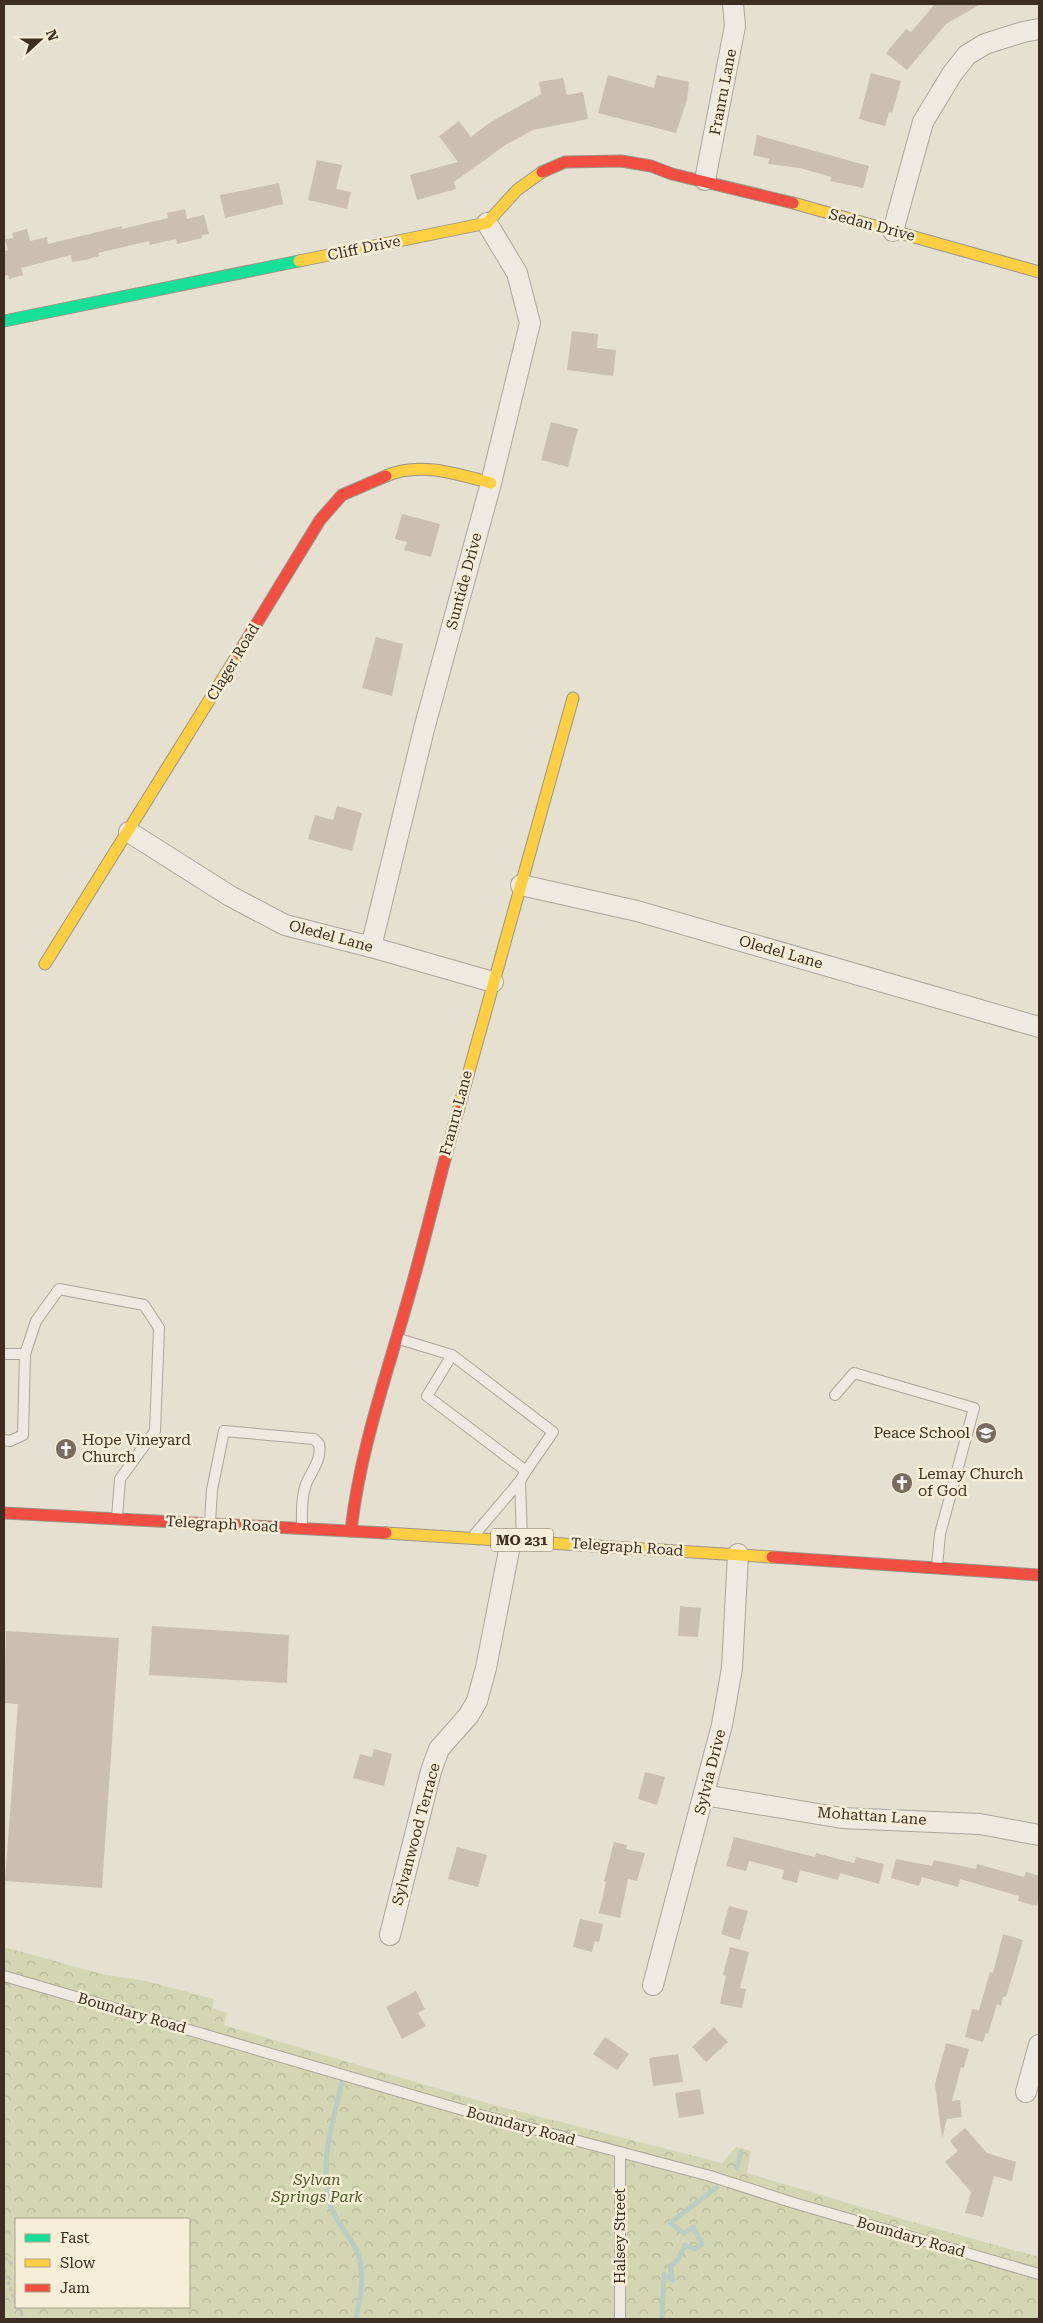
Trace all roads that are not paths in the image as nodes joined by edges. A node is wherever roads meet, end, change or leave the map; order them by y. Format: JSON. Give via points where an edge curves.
{"nodes":[{"id":1,"x":733,"y":4,"type":"edge"},
{"id":2,"x":1039,"y":29,"type":"edge"},
{"id":3,"x":705,"y":180,"type":"junction"},
{"id":4,"x":487,"y":223,"type":"junction"},
{"id":5,"x":893,"y":231,"type":"junction"},
{"id":6,"x":1039,"y":272,"type":"edge"},
{"id":7,"x":4,"y":321,"type":"edge"},
{"id":8,"x":491,"y":483,"type":"junction"},
{"id":9,"x":573,"y":698,"type":"dead end"},
{"id":10,"x":129,"y":832,"type":"junction"},
{"id":11,"x":521,"y":885,"type":"junction"},
{"id":12,"x":371,"y":947,"type":"junction"},
{"id":13,"x":44,"y":964,"type":"dead end"},
{"id":14,"x":493,"y":982,"type":"junction"},
{"id":15,"x":1039,"y":1027,"type":"edge"},
{"id":16,"x":398,"y":1338,"type":"junction"},
{"id":17,"x":4,"y":1354,"type":"edge"},
{"id":18,"x":25,"y":1354,"type":"junction"},
{"id":19,"x":452,"y":1356,"type":"junction"},
{"id":20,"x":836,"y":1395,"type":"dead end"},
{"id":21,"x":4,"y":1440,"type":"edge"},
{"id":22,"x":526,"y":1471,"type":"junction"},
{"id":23,"x":520,"y":1481,"type":"junction"},
{"id":24,"x":4,"y":1513,"type":"edge"},
{"id":25,"x":117,"y":1518,"type":"junction"},
{"id":26,"x":210,"y":1524,"type":"junction"},
{"id":27,"x":302,"y":1528,"type":"junction"},
{"id":28,"x":351,"y":1531,"type":"junction"},
{"id":29,"x":472,"y":1537,"type":"junction"},
{"id":30,"x":516,"y":1540,"type":"junction"},
{"id":31,"x":738,"y":1554,"type":"junction"},
{"id":32,"x":937,"y":1568,"type":"junction"},
{"id":33,"x":1039,"y":1575,"type":"edge"},
{"id":34,"x":704,"y":1795,"type":"junction"},
{"id":35,"x":1039,"y":1835,"type":"edge"},
{"id":36,"x":390,"y":1935,"type":"dead end"},
{"id":37,"x":4,"y":1976,"type":"edge"},
{"id":38,"x":653,"y":1985,"type":"dead end"},
{"id":39,"x":1039,"y":2044,"type":"edge"},
{"id":40,"x":1026,"y":2092,"type":"dead end"},
{"id":41,"x":620,"y":2153,"type":"junction"},
{"id":42,"x":1039,"y":2274,"type":"edge"},
{"id":43,"x":620,"y":2319,"type":"edge"}],
"edges":[{"from":1,"to":3,"type":"street","name":"Franru Lane","via":[[735,26]]},
{"from":2,"to":5,"type":"street","via":[[985,44],[968,55],[952,74],[923,122]]},
{"from":3,"to":4,"type":"street","via":[[621,161],[565,162],[525,184]]},
{"from":3,"to":5,"type":"street","name":"Sedan Drive"},
{"from":4,"to":7,"type":"street","name":"Cliff Drive"},
{"from":4,"to":8,"type":"street","name":"Suntide Drive","via":[[517,273],[530,323]]},
{"from":5,"to":6,"type":"street","name":"Sedan Drive"},
{"from":8,"to":10,"type":"street","name":"Clager Road","via":[[441,470],[398,470],[342,495],[320,520]]},
{"from":8,"to":12,"type":"street","name":"Suntide Drive","via":[[424,729]]},
{"from":9,"to":11,"type":"street","name":"Franru Lane"},
{"from":10,"to":12,"type":"street","name":"Oledel Lane","via":[[230,896],[285,925]]},
{"from":10,"to":13,"type":"street","name":"Clager Road"},
{"from":11,"to":14,"type":"street","name":"Franru Lane"},
{"from":11,"to":15,"type":"street","name":"Oledel Lane","via":[[637,910]]},
{"from":12,"to":14,"type":"street","name":"Oledel Lane"},
{"from":14,"to":16,"type":"street","name":"Franru Lane","via":[[440,1170]]},
{"from":16,"to":19,"type":"lane"},
{"from":16,"to":28,"type":"street","name":"Franru Lane","via":[[365,1446]]},
{"from":17,"to":18,"type":"lane"},
{"from":18,"to":21,"type":"lane","via":[[22,1435],[10,1441]]},
{"from":18,"to":25,"type":"lane","via":[[36,1321],[59,1290],[144,1305],[159,1328],[155,1431],[120,1479]]},
{"from":19,"to":22,"type":"lane","via":[[427,1396]]},
{"from":19,"to":22,"type":"lane","via":[[553,1432]]},
{"from":20,"to":32,"type":"lane","via":[[854,1373],[974,1408],[940,1534]]},
{"from":22,"to":23,"type":"lane"},
{"from":23,"to":29,"type":"lane"},
{"from":23,"to":30,"type":"lane"},
{"from":24,"to":25,"type":"street","name":"Telegraph Road","number":"MO 231"},
{"from":25,"to":26,"type":"street","name":"Telegraph Road","number":"MO 231"},
{"from":26,"to":27,"type":"street","name":"Telegraph Road","number":"MO 231"},
{"from":26,"to":27,"type":"lane","via":[[212,1490],[224,1431],[314,1439],[320,1444],[317,1465],[306,1485]]},
{"from":27,"to":28,"type":"street","name":"Telegraph Road","number":"MO 231"},
{"from":28,"to":29,"type":"street","name":"Telegraph Road","number":"MO 231"},
{"from":29,"to":30,"type":"street","name":"Telegraph Road","number":"MO 231"},
{"from":30,"to":31,"type":"street","name":"Telegraph Road","number":"MO 231"},
{"from":30,"to":36,"type":"street","name":"Sylvanwood Terrace","via":[[477,1701],[440,1749],[431,1771]]},
{"from":31,"to":32,"type":"street","name":"Telegraph Road","number":"MO 231"},
{"from":31,"to":34,"type":"street","name":"Sylvia Drive","via":[[732,1668],[722,1725]]},
{"from":32,"to":33,"type":"street","name":"Telegraph Road","number":"MO 231"},
{"from":34,"to":35,"type":"street","name":"Mohattan Lane","via":[[842,1818],[980,1824]]},
{"from":34,"to":38,"type":"street","name":"Sylvia Drive"},
{"from":37,"to":41,"type":"lane","name":"Boundary Road"},
{"from":39,"to":40,"type":"street"},
{"from":41,"to":42,"type":"lane","name":"Boundary Road","via":[[724,2180],[802,2206]]},
{"from":41,"to":43,"type":"lane","name":"Halsey Street"}]}
